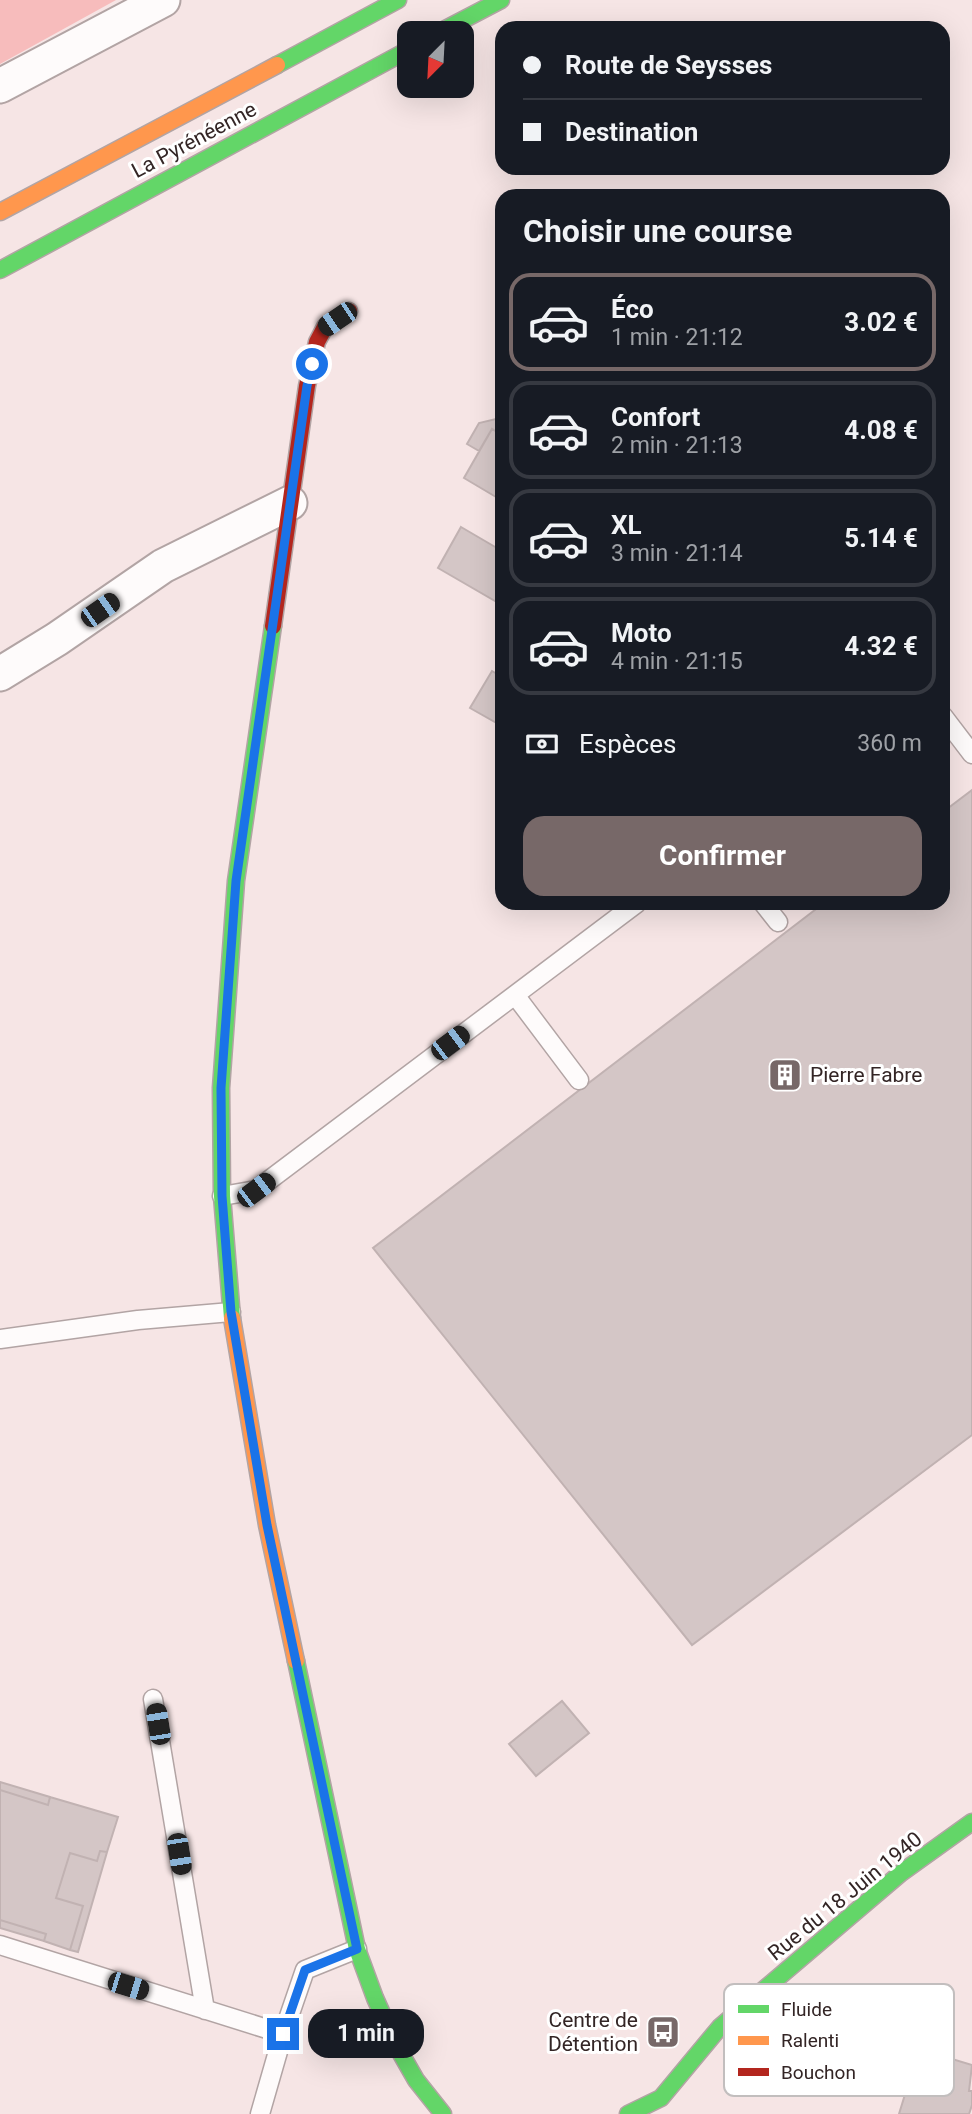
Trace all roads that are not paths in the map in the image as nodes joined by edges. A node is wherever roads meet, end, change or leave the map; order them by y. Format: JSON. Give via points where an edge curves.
{"nodes":[{"id":1,"x":163,"y":0,"type":"edge"},
{"id":2,"x":398,"y":0,"type":"edge"},
{"id":3,"x":502,"y":0,"type":"edge"},
{"id":4,"x":461,"y":21,"type":"edge"},
{"id":5,"x":397,"y":56,"type":"edge"},
{"id":6,"x":0,"y":86,"type":"edge"},
{"id":7,"x":0,"y":212,"type":"edge"},
{"id":8,"x":0,"y":270,"type":"edge"},
{"id":9,"x":349,"y":311,"type":"dead end"},
{"id":10,"x":290,"y":503,"type":"junction"},
{"id":11,"x":0,"y":674,"type":"edge"},
{"id":12,"x":950,"y":725,"type":"edge"},
{"id":13,"x":972,"y":754,"type":"edge"},
{"id":14,"x":629,"y":910,"type":"edge"},
{"id":15,"x":769,"y":910,"type":"edge"},
{"id":16,"x":778,"y":922,"type":"dead end"},
{"id":17,"x":515,"y":995,"type":"junction"},
{"id":18,"x":579,"y":1080,"type":"dead end"},
{"id":19,"x":222,"y":1196,"type":"junction"},
{"id":20,"x":231,"y":1312,"type":"junction"},
{"id":21,"x":0,"y":1339,"type":"edge"},
{"id":22,"x":153,"y":1699,"type":"dead end"},
{"id":23,"x":972,"y":1822,"type":"edge"},
{"id":24,"x":0,"y":1945,"type":"edge"},
{"id":25,"x":357,"y":1949,"type":"junction"},
{"id":26,"x":771,"y":1984,"type":"edge"},
{"id":27,"x":205,"y":2010,"type":"junction"},
{"id":28,"x":724,"y":2024,"type":"edge"},
{"id":29,"x":283,"y":2034,"type":"junction"},
{"id":30,"x":414,"y":2077,"type":"junction"},
{"id":31,"x":659,"y":2106,"type":"edge"},
{"id":32,"x":260,"y":2114,"type":"edge"},
{"id":33,"x":424,"y":2114,"type":"edge"},
{"id":34,"x":443,"y":2114,"type":"edge"},
{"id":35,"x":628,"y":2114,"type":"edge"}],
"edges":[{"from":1,"to":6,"type":"street"},
{"from":2,"to":7,"type":"main road","name":"La Pyrénéenne"},
{"from":3,"to":4,"type":"main road"},
{"from":5,"to":8,"type":"main road","name":"La Pyrénéenne"},
{"from":9,"to":10,"type":"main road","via":[[325,327],[317,342]]},
{"from":10,"to":11,"type":"street","via":[[163,566]]},
{"from":10,"to":19,"type":"main road","via":[[236,881],[221,1088]]},
{"from":12,"to":13,"type":"lane"},
{"from":14,"to":17,"type":"lane"},
{"from":15,"to":16,"type":"lane"},
{"from":17,"to":18,"type":"lane"},
{"from":17,"to":19,"type":"lane","via":[[256,1190]]},
{"from":19,"to":20,"type":"main road"},
{"from":20,"to":21,"type":"lane"},
{"from":20,"to":25,"type":"main road","via":[[267,1525]]},
{"from":22,"to":27,"type":"lane"},
{"from":23,"to":26,"type":"main road","name":"Rue du 18 Juin 1940","via":[[901,1873]]},
{"from":24,"to":27,"type":"lane"},
{"from":25,"to":29,"type":"lane","via":[[305,1970]]},
{"from":25,"to":30,"type":"main road","via":[[371,1991]]},
{"from":27,"to":29,"type":"lane"},
{"from":28,"to":31,"type":"main road","name":"Rue du 18 Juin 1940"},
{"from":29,"to":32,"type":"lane"},
{"from":30,"to":33,"type":"street"},
{"from":30,"to":34,"type":"main road"},
{"from":31,"to":35,"type":"main road","name":"Rue du 18 Juin 1940"}]}
